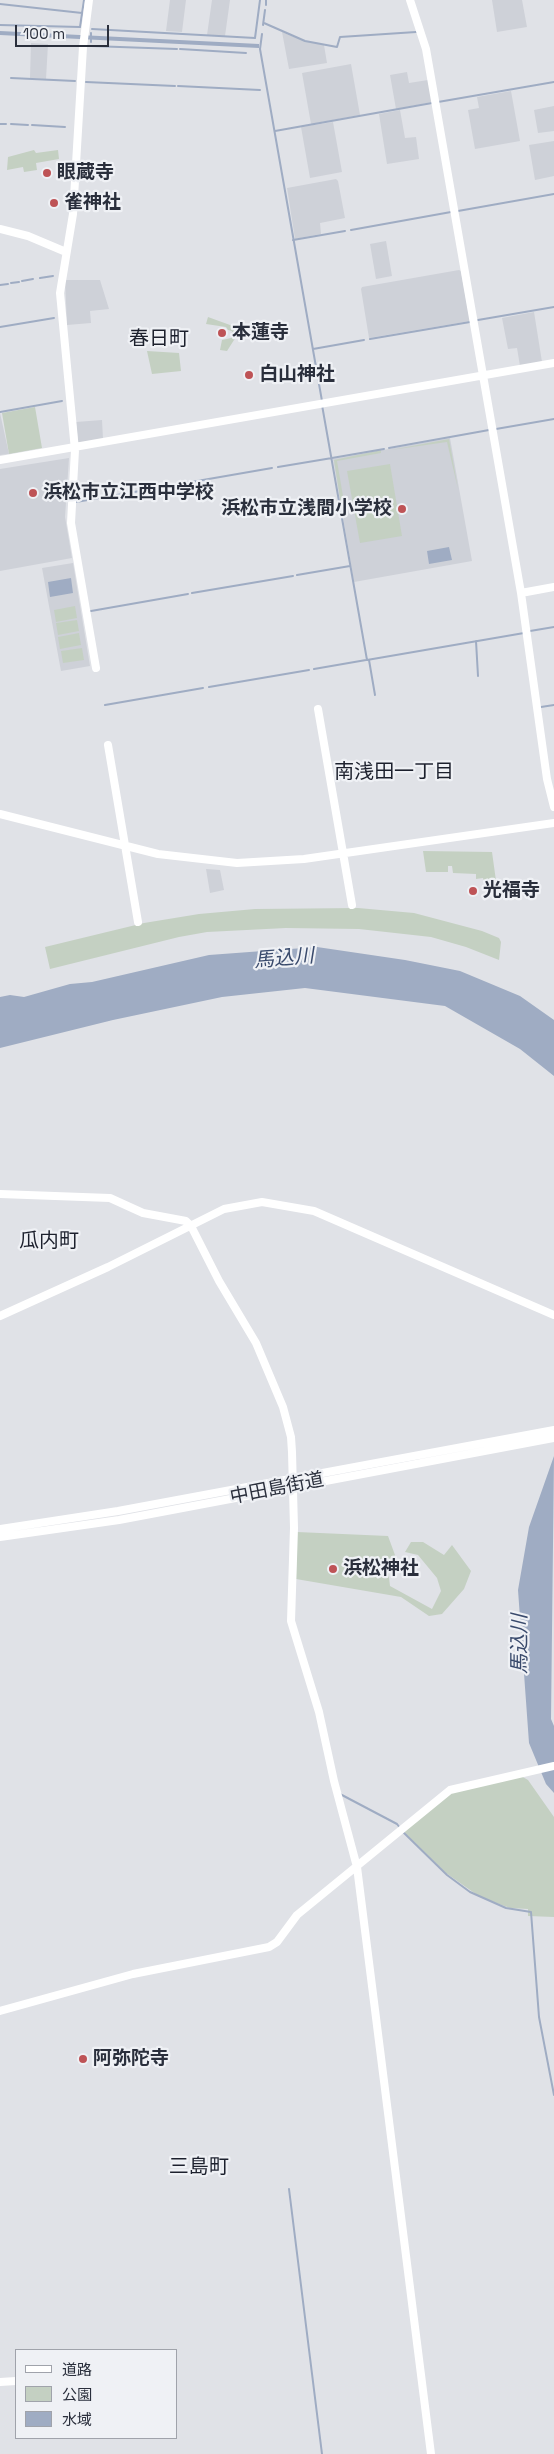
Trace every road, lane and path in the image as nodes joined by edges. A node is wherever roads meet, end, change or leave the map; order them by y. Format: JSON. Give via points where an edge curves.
{"nodes":[{"id":1,"x":89,"y":0,"type":"edge"},
{"id":2,"x":410,"y":0,"type":"edge"},
{"id":3,"x":0,"y":229,"type":"edge"},
{"id":4,"x":66,"y":252,"type":"junction"},
{"id":5,"x":554,"y":363,"type":"edge"},
{"id":6,"x":483,"y":376,"type":"junction"},
{"id":7,"x":74,"y":448,"type":"junction"},
{"id":8,"x":0,"y":460,"type":"edge"},
{"id":9,"x":554,"y":587,"type":"edge"},
{"id":10,"x":521,"y":593,"type":"junction"},
{"id":11,"x":96,"y":668,"type":"dead end"},
{"id":12,"x":318,"y":709,"type":"dead end"},
{"id":13,"x":108,"y":745,"type":"dead end"},
{"id":14,"x":554,"y":806,"type":"edge"},
{"id":15,"x":0,"y":814,"type":"edge"},
{"id":16,"x":554,"y":823,"type":"edge"},
{"id":17,"x":125,"y":846,"type":"junction"},
{"id":18,"x":344,"y":854,"type":"junction"},
{"id":19,"x":352,"y":905,"type":"dead end"},
{"id":20,"x":138,"y":922,"type":"dead end"},
{"id":21,"x":0,"y":1194,"type":"edge"},
{"id":22,"x":191,"y":1226,"type":"junction"},
{"id":23,"x":554,"y":1315,"type":"edge"},
{"id":24,"x":0,"y":1316,"type":"edge"},
{"id":25,"x":551,"y":1431,"type":"edge"},
{"id":26,"x":554,"y":1438,"type":"edge"},
{"id":27,"x":293,"y":1482,"type":"junction"},
{"id":28,"x":0,"y":1529,"type":"edge"},
{"id":29,"x":0,"y":1537,"type":"edge"},
{"id":30,"x":554,"y":1766,"type":"edge"},
{"id":31,"x":358,"y":1867,"type":"junction"},
{"id":32,"x":0,"y":2011,"type":"edge"},
{"id":33,"x":15,"y":2380,"type":"edge"},
{"id":34,"x":0,"y":2382,"type":"edge"},
{"id":35,"x":430,"y":2454,"type":"edge"}],
"edges":[{"from":1,"to":4,"type":"street","via":[[74,204]]},
{"from":2,"to":6,"type":"street","via":[[426,49]]},
{"from":3,"to":4,"type":"street","via":[[28,236]]},
{"from":4,"to":7,"type":"street","via":[[60,300]]},
{"from":5,"to":6,"type":"street"},
{"from":6,"to":7,"type":"street"},
{"from":6,"to":10,"type":"street"},
{"from":7,"to":8,"type":"street"},
{"from":7,"to":11,"type":"street","via":[[71,523]]},
{"from":9,"to":10,"type":"street"},
{"from":10,"to":14,"type":"street","via":[[547,779]]},
{"from":12,"to":18,"type":"street"},
{"from":13,"to":17,"type":"street"},
{"from":15,"to":17,"type":"street"},
{"from":16,"to":18,"type":"street"},
{"from":17,"to":18,"type":"street","via":[[185,858],[237,863]]},
{"from":17,"to":20,"type":"street"},
{"from":18,"to":19,"type":"street"},
{"from":21,"to":22,"type":"street","via":[[110,1198],[143,1213],[186,1221]]},
{"from":22,"to":23,"type":"street","via":[[224,1209],[255,1202],[273,1202],[314,1211]]},
{"from":22,"to":24,"type":"street"},
{"from":22,"to":27,"type":"street","via":[[256,1343],[275,1385],[291,1437]]},
{"from":25,"to":27,"type":"street","name":"中田島街道"},
{"from":26,"to":27,"type":"street","name":"中田島街道"},
{"from":27,"to":28,"type":"street","name":"中田島街道"},
{"from":27,"to":29,"type":"street","name":"中田島街道","via":[[119,1520]]},
{"from":27,"to":31,"type":"street","via":[[290,1621],[319,1712]]},
{"from":30,"to":31,"type":"street","via":[[450,1790]]},
{"from":31,"to":32,"type":"street","via":[[298,1915],[277,1942],[269,1947],[133,1974]]},
{"from":31,"to":35,"type":"street"},
{"from":33,"to":34,"type":"street"}]}
